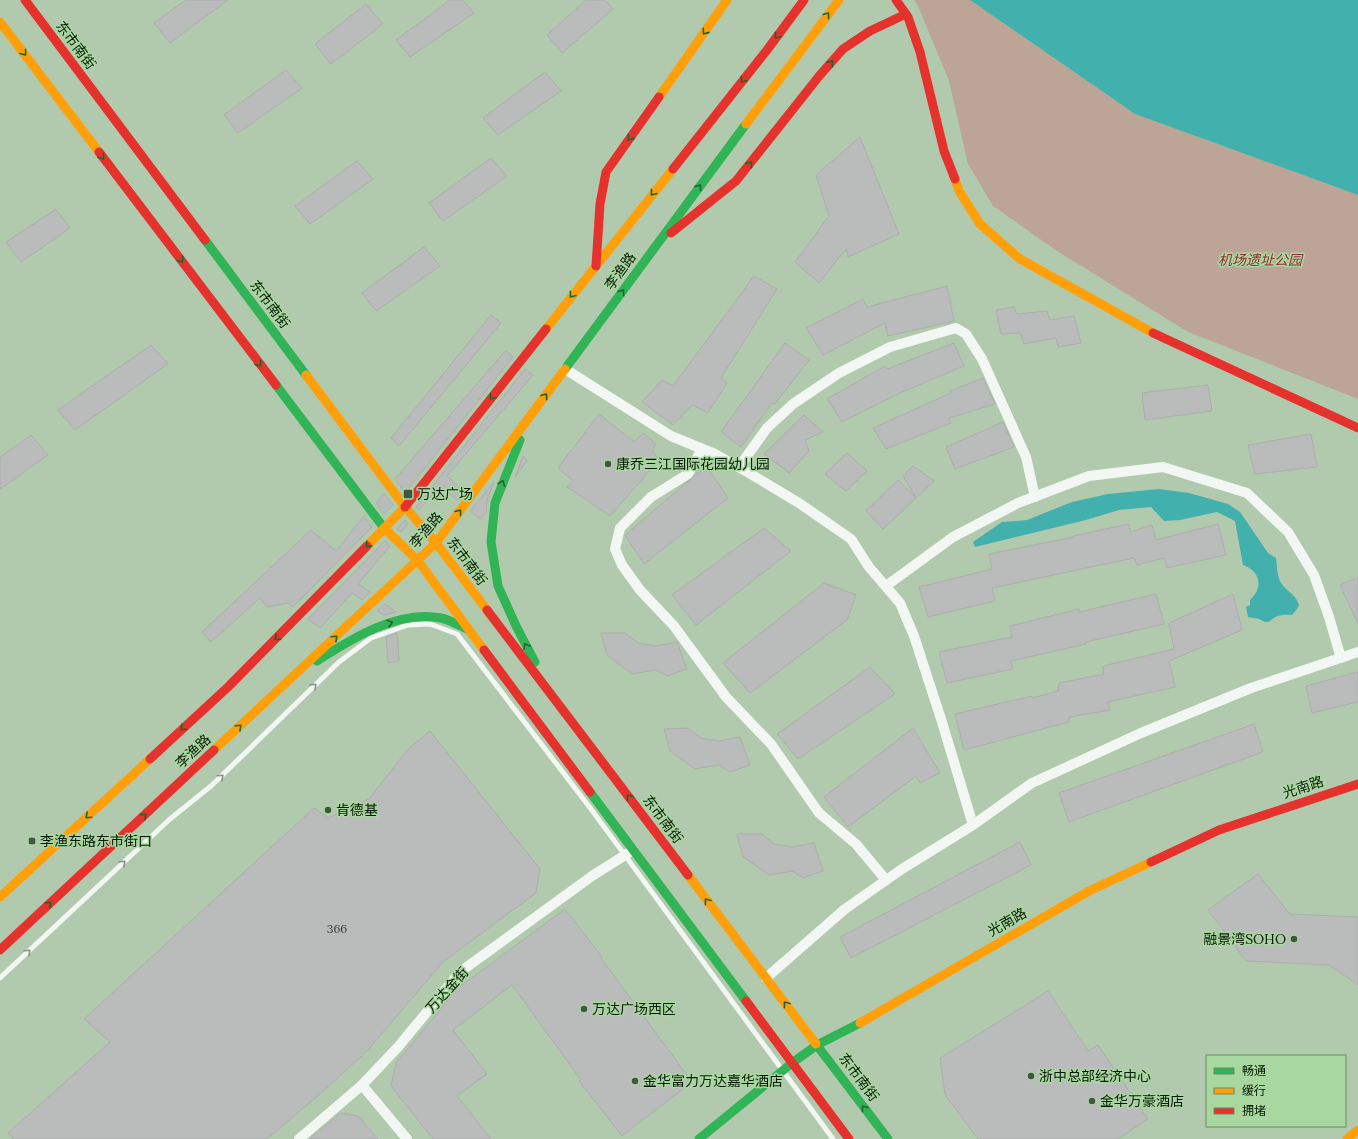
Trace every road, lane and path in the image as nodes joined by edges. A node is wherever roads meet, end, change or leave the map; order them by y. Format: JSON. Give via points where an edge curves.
{"nodes":[{"id":1,"x":25,"y":0,"type":"edge"},
{"id":2,"x":727,"y":0,"type":"edge"},
{"id":3,"x":804,"y":0,"type":"edge"},
{"id":4,"x":839,"y":0,"type":"edge"},
{"id":5,"x":896,"y":0,"type":"edge"},
{"id":6,"x":906,"y":14,"type":"junction"},
{"id":7,"x":0,"y":22,"type":"edge"},
{"id":8,"x":657,"y":244,"type":"junction"},
{"id":9,"x":596,"y":266,"type":"junction"},
{"id":10,"x":565,"y":369,"type":"junction"},
{"id":11,"x":531,"y":415,"type":"junction"},
{"id":12,"x":1358,"y":428,"type":"edge"},
{"id":13,"x":702,"y":449,"type":"junction"},
{"id":14,"x":740,"y":467,"type":"junction"},
{"id":15,"x":1035,"y":497,"type":"junction"},
{"id":16,"x":405,"y":507,"type":"junction"},
{"id":17,"x":384,"y":528,"type":"junction"},
{"id":18,"x":436,"y":543,"type":"junction"},
{"id":19,"x":418,"y":561,"type":"junction"},
{"id":20,"x":886,"y":586,"type":"junction"},
{"id":21,"x":470,"y":630,"type":"junction"},
{"id":22,"x":1358,"y":652,"type":"edge"},
{"id":23,"x":1341,"y":658,"type":"junction"},
{"id":24,"x":295,"y":675,"type":"junction"},
{"id":25,"x":558,"y":705,"type":"junction"},
{"id":26,"x":1358,"y":784,"type":"edge"},
{"id":27,"x":973,"y":825,"type":"junction"},
{"id":28,"x":629,"y":853,"type":"junction"},
{"id":29,"x":886,"y":880,"type":"junction"},
{"id":30,"x":0,"y":897,"type":"edge"},
{"id":31,"x":0,"y":950,"type":"edge"},
{"id":32,"x":0,"y":978,"type":"edge"},
{"id":33,"x":766,"y":978,"type":"junction"},
{"id":34,"x":817,"y":1045,"type":"junction"},
{"id":35,"x":792,"y":1063,"type":"junction"},
{"id":36,"x":782,"y":1070,"type":"junction"},
{"id":37,"x":362,"y":1085,"type":"junction"},
{"id":38,"x":1358,"y":1130,"type":"edge"},
{"id":39,"x":299,"y":1139,"type":"edge"},
{"id":40,"x":407,"y":1139,"type":"edge"},
{"id":41,"x":699,"y":1139,"type":"edge"},
{"id":42,"x":833,"y":1139,"type":"edge"},
{"id":43,"x":850,"y":1139,"type":"edge"},
{"id":44,"x":888,"y":1139,"type":"edge"},
{"id":45,"x":1348,"y":1139,"type":"edge"}],
"edges":[{"from":1,"to":16,"type":"main road","name":"东市南街"},
{"from":2,"to":9,"type":"main road","one_way":true,"via":[[606,172],[600,204]]},
{"from":3,"to":9,"type":"main road","name":"李渔路","one_way":true},
{"from":8,"to":4,"type":"main road","name":"李渔路","one_way":true},
{"from":5,"to":6,"type":"main road"},
{"from":8,"to":6,"type":"main road","one_way":true,"via":[[736,182],[843,49],[870,31]]},
{"from":6,"to":12,"type":"main road","via":[[920,52],[944,151],[959,191],[980,224],[1020,259],[1154,334]]},
{"from":7,"to":17,"type":"main road","one_way":true},
{"from":10,"to":8,"type":"main road","name":"李渔路","one_way":true},
{"from":9,"to":16,"type":"main road","name":"李渔路","one_way":true},
{"from":11,"to":10,"type":"main road","name":"李渔路","one_way":true},
{"from":10,"to":13,"type":"street","via":[[671,436]]},
{"from":18,"to":11,"type":"main road","name":"李渔路","one_way":true},
{"from":25,"to":11,"type":"main road","one_way":true,"via":[[498,586],[491,542],[494,503]]},
{"from":13,"to":14,"type":"street"},
{"from":13,"to":29,"type":"street","via":[[688,474],[651,497],[620,528],[615,549],[622,566],[640,590],[674,626],[726,697],[771,744],[819,813],[856,844]]},
{"from":14,"to":15,"type":"street","via":[[767,428],[793,404],[833,377],[890,347],[956,328],[966,334],[982,359],[1026,457]]},
{"from":14,"to":20,"type":"street","via":[[851,539],[869,567]]},
{"from":15,"to":20,"type":"street","via":[[1018,503],[954,537]]},
{"from":15,"to":23,"type":"street","via":[[1089,476],[1163,468],[1247,493],[1288,532],[1314,575]]},
{"from":16,"to":17,"type":"main road","name":"李渔路"},
{"from":16,"to":18,"type":"main road","name":"东市南街"},
{"from":17,"to":19,"type":"main road"},
{"from":17,"to":30,"type":"main road","name":"李渔路","one_way":true,"via":[[228,687]]},
{"from":18,"to":19,"type":"main road","name":"李渔路"},
{"from":18,"to":25,"type":"main road","name":"东市南街"},
{"from":19,"to":21,"type":"main road"},
{"from":24,"to":19,"type":"main road","name":"李渔路","one_way":true},
{"from":20,"to":27,"type":"street","via":[[900,603],[914,636]]},
{"from":24,"to":21,"type":"main road","one_way":true,"via":[[349,640],[390,622],[423,616],[442,618]]},
{"from":21,"to":28,"type":"main road"},
{"from":22,"to":23,"type":"street"},
{"from":23,"to":27,"type":"street","via":[[1251,688],[1134,736],[1032,783]]},
{"from":31,"to":24,"type":"main road","name":"李渔路","one_way":true},
{"from":33,"to":25,"type":"main road","name":"东市南街","one_way":true},
{"from":26,"to":34,"type":"main road","name":"光南路","via":[[1219,830],[1089,891],[869,1018]]},
{"from":27,"to":29,"type":"street"},
{"from":32,"to":28,"type":"lane","one_way":true,"via":[[170,819],[211,786],[339,662],[371,638],[408,625],[430,624],[458,634]]},
{"from":28,"to":35,"type":"main road"},
{"from":28,"to":36,"type":"lane"},
{"from":28,"to":37,"type":"street","name":"万达金街","via":[[592,876],[460,972],[398,1047]]},
{"from":29,"to":33,"type":"street","via":[[845,909]]},
{"from":34,"to":33,"type":"main road","name":"东市南街","one_way":true},
{"from":34,"to":35,"type":"main road","name":"光南路"},
{"from":44,"to":34,"type":"main road","name":"东市南街","one_way":true},
{"from":35,"to":36,"type":"main road","name":"光南路"},
{"from":35,"to":43,"type":"main road"},
{"from":36,"to":41,"type":"main road","name":"光南路"},
{"from":36,"to":42,"type":"lane"},
{"from":37,"to":39,"type":"street","name":"万达金街"},
{"from":37,"to":40,"type":"street"},
{"from":38,"to":45,"type":"main road"}]}
